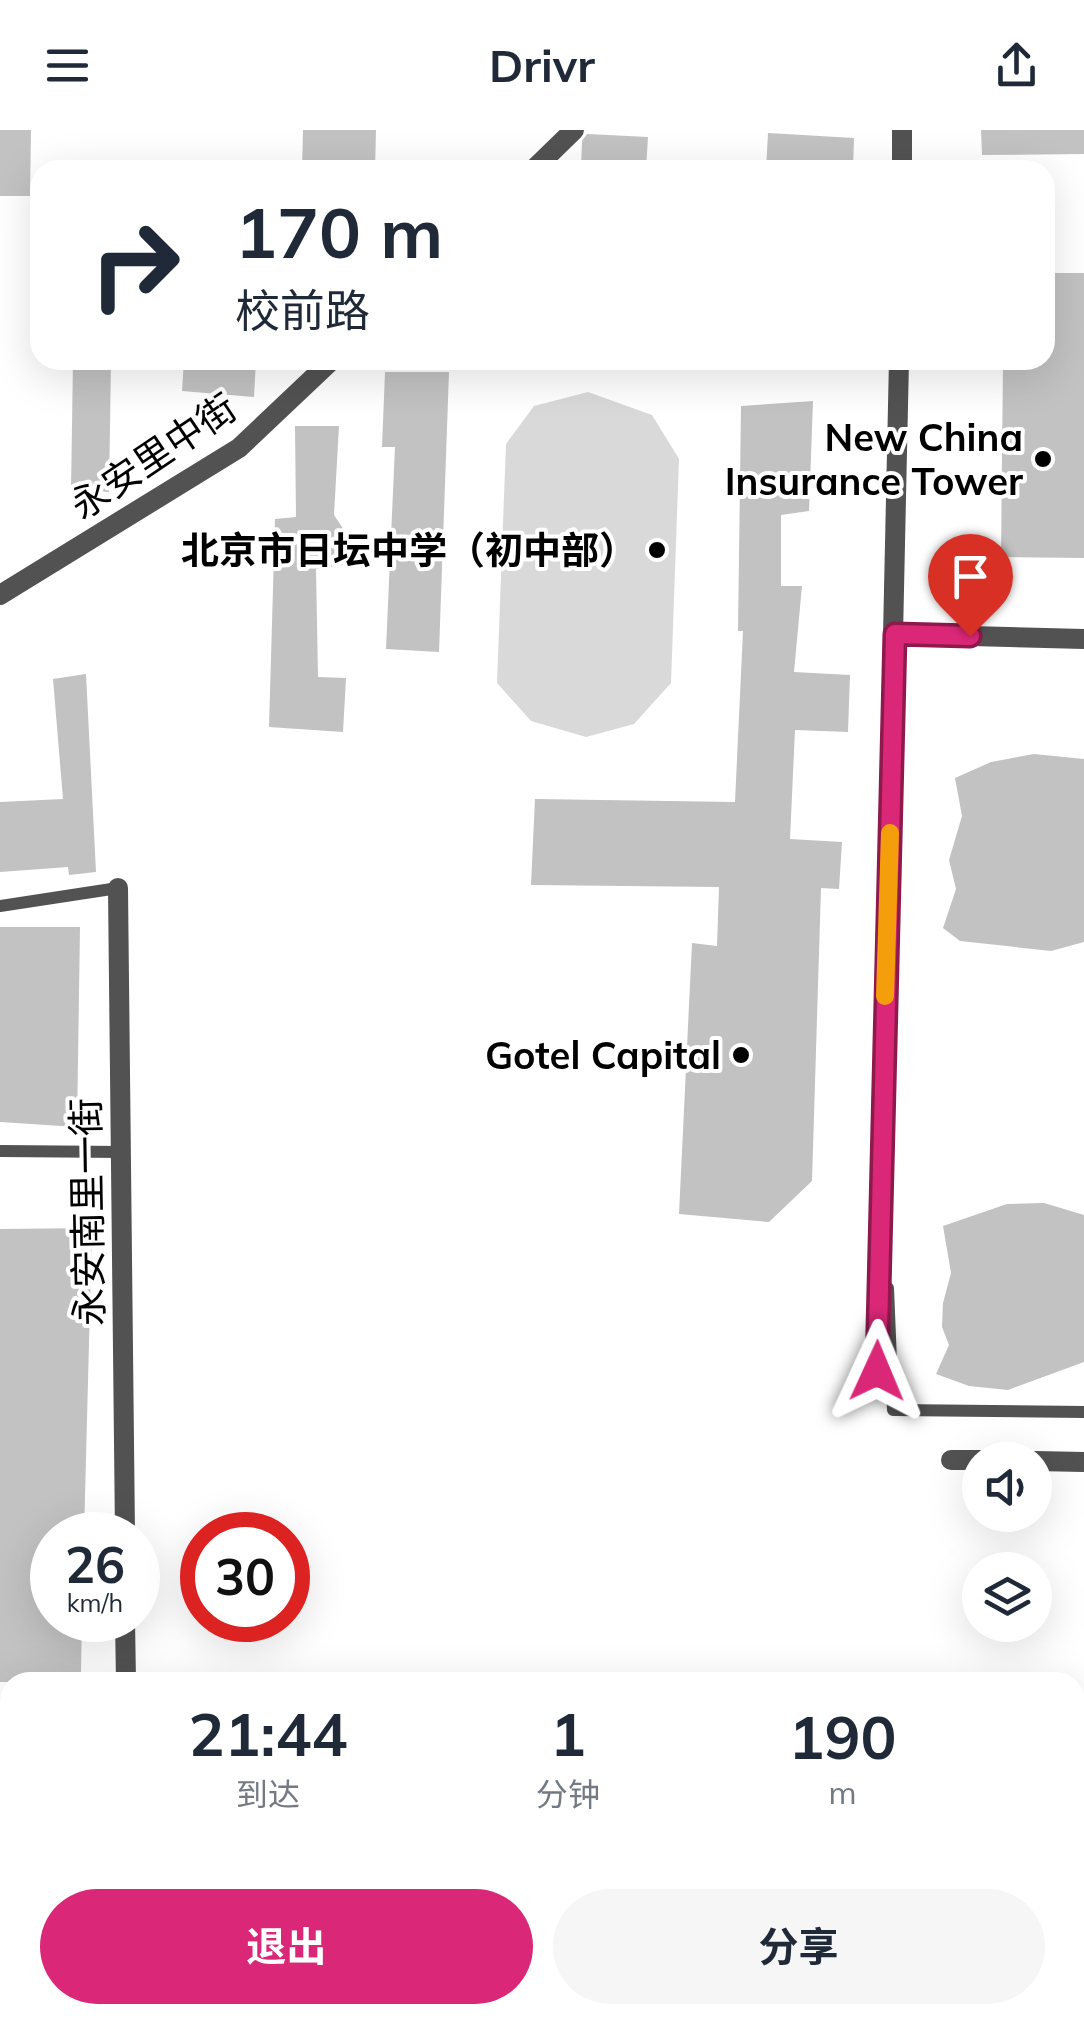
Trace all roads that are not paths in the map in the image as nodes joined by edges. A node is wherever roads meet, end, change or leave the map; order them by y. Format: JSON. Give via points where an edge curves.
{"nodes":[{"id":1,"x":574,"y":130,"type":"edge"},
{"id":2,"x":902,"y":130,"type":"edge"},
{"id":3,"x":543,"y":160,"type":"edge"},
{"id":4,"x":902,"y":160,"type":"edge"},
{"id":5,"x":322,"y":370,"type":"edge"},
{"id":6,"x":899,"y":370,"type":"edge"},
{"id":7,"x":0,"y":596,"type":"edge"},
{"id":8,"x":895,"y":634,"type":"junction"},
{"id":9,"x":1084,"y":639,"type":"edge"},
{"id":10,"x":118,"y":888,"type":"joint"},
{"id":11,"x":0,"y":906,"type":"edge"},
{"id":12,"x":0,"y":1151,"type":"edge"},
{"id":13,"x":122,"y":1152,"type":"junction"},
{"id":14,"x":879,"y":1240,"type":"junction"},
{"id":15,"x":877,"y":1371,"type":"dead end"},
{"id":16,"x":1084,"y":1412,"type":"edge"},
{"id":17,"x":952,"y":1460,"type":"dead end"},
{"id":18,"x":962,"y":1460,"type":"edge"},
{"id":19,"x":1052,"y":1461,"type":"edge"},
{"id":20,"x":1084,"y":1462,"type":"edge"},
{"id":21,"x":125,"y":1512,"type":"edge"},
{"id":22,"x":125,"y":1642,"type":"edge"},
{"id":23,"x":126,"y":1672,"type":"edge"}],
"edges":[{"from":1,"to":3,"type":"street"},
{"from":2,"to":4,"type":"street"},
{"from":5,"to":7,"type":"street","name":"永安里中街","via":[[240,448]]},
{"from":6,"to":8,"type":"street"},
{"from":8,"to":9,"type":"street"},
{"from":8,"to":14,"type":"street"},
{"from":10,"to":11,"type":"lane"},
{"from":10,"to":13,"type":"street","name":"永安南里一街"},
{"from":12,"to":13,"type":"lane"},
{"from":13,"to":21,"type":"street","name":"永安南里一街"},
{"from":14,"to":15,"type":"street"},
{"from":14,"to":16,"type":"lane","via":[[893,1410]]},
{"from":17,"to":18,"type":"street"},
{"from":19,"to":20,"type":"street"},
{"from":22,"to":23,"type":"street"}]}
